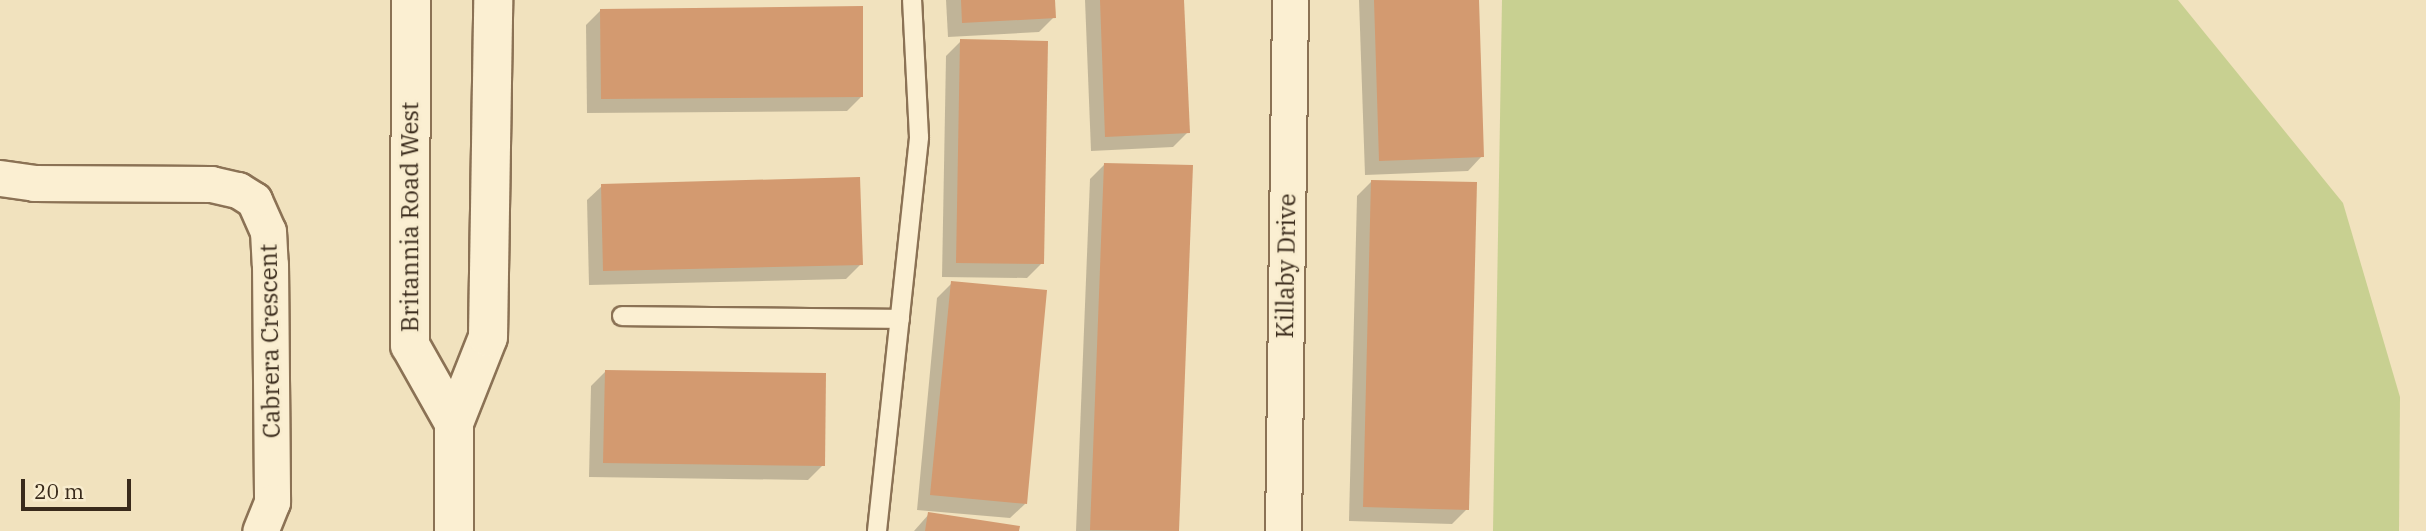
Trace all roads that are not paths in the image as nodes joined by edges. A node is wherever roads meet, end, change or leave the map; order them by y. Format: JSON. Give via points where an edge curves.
{"nodes":[{"id":1,"x":411,"y":0,"type":"edge"},
{"id":2,"x":492,"y":0,"type":"edge"},
{"id":3,"x":912,"y":0,"type":"edge"},
{"id":4,"x":1290,"y":0,"type":"edge"},
{"id":5,"x":0,"y":178,"type":"edge"},
{"id":6,"x":622,"y":316,"type":"dead end"},
{"id":7,"x":900,"y":319,"type":"junction"},
{"id":8,"x":454,"y":423,"type":"junction"},
{"id":9,"x":260,"y":531,"type":"edge"},
{"id":10,"x":454,"y":531,"type":"edge"},
{"id":11,"x":877,"y":531,"type":"edge"},
{"id":12,"x":1283,"y":531,"type":"edge"}],
"edges":[{"from":1,"to":8,"type":"main road","name":"Britannia Road West","via":[[410,345]]},
{"from":2,"to":8,"type":"main road","name":"Britannia Road West","via":[[488,337]]},
{"from":3,"to":7,"type":"lane","via":[[919,137]]},
{"from":4,"to":12,"type":"street","name":"Killaby Drive"},
{"from":5,"to":9,"type":"street","name":"Cabrera Crescent","via":[[34,183],[211,184],[239,190],[254,200],[268,231],[270,264],[272,502]]},
{"from":6,"to":7,"type":"lane"},
{"from":7,"to":11,"type":"lane"},
{"from":8,"to":10,"type":"main road","name":"Britannia Road West"}]}
